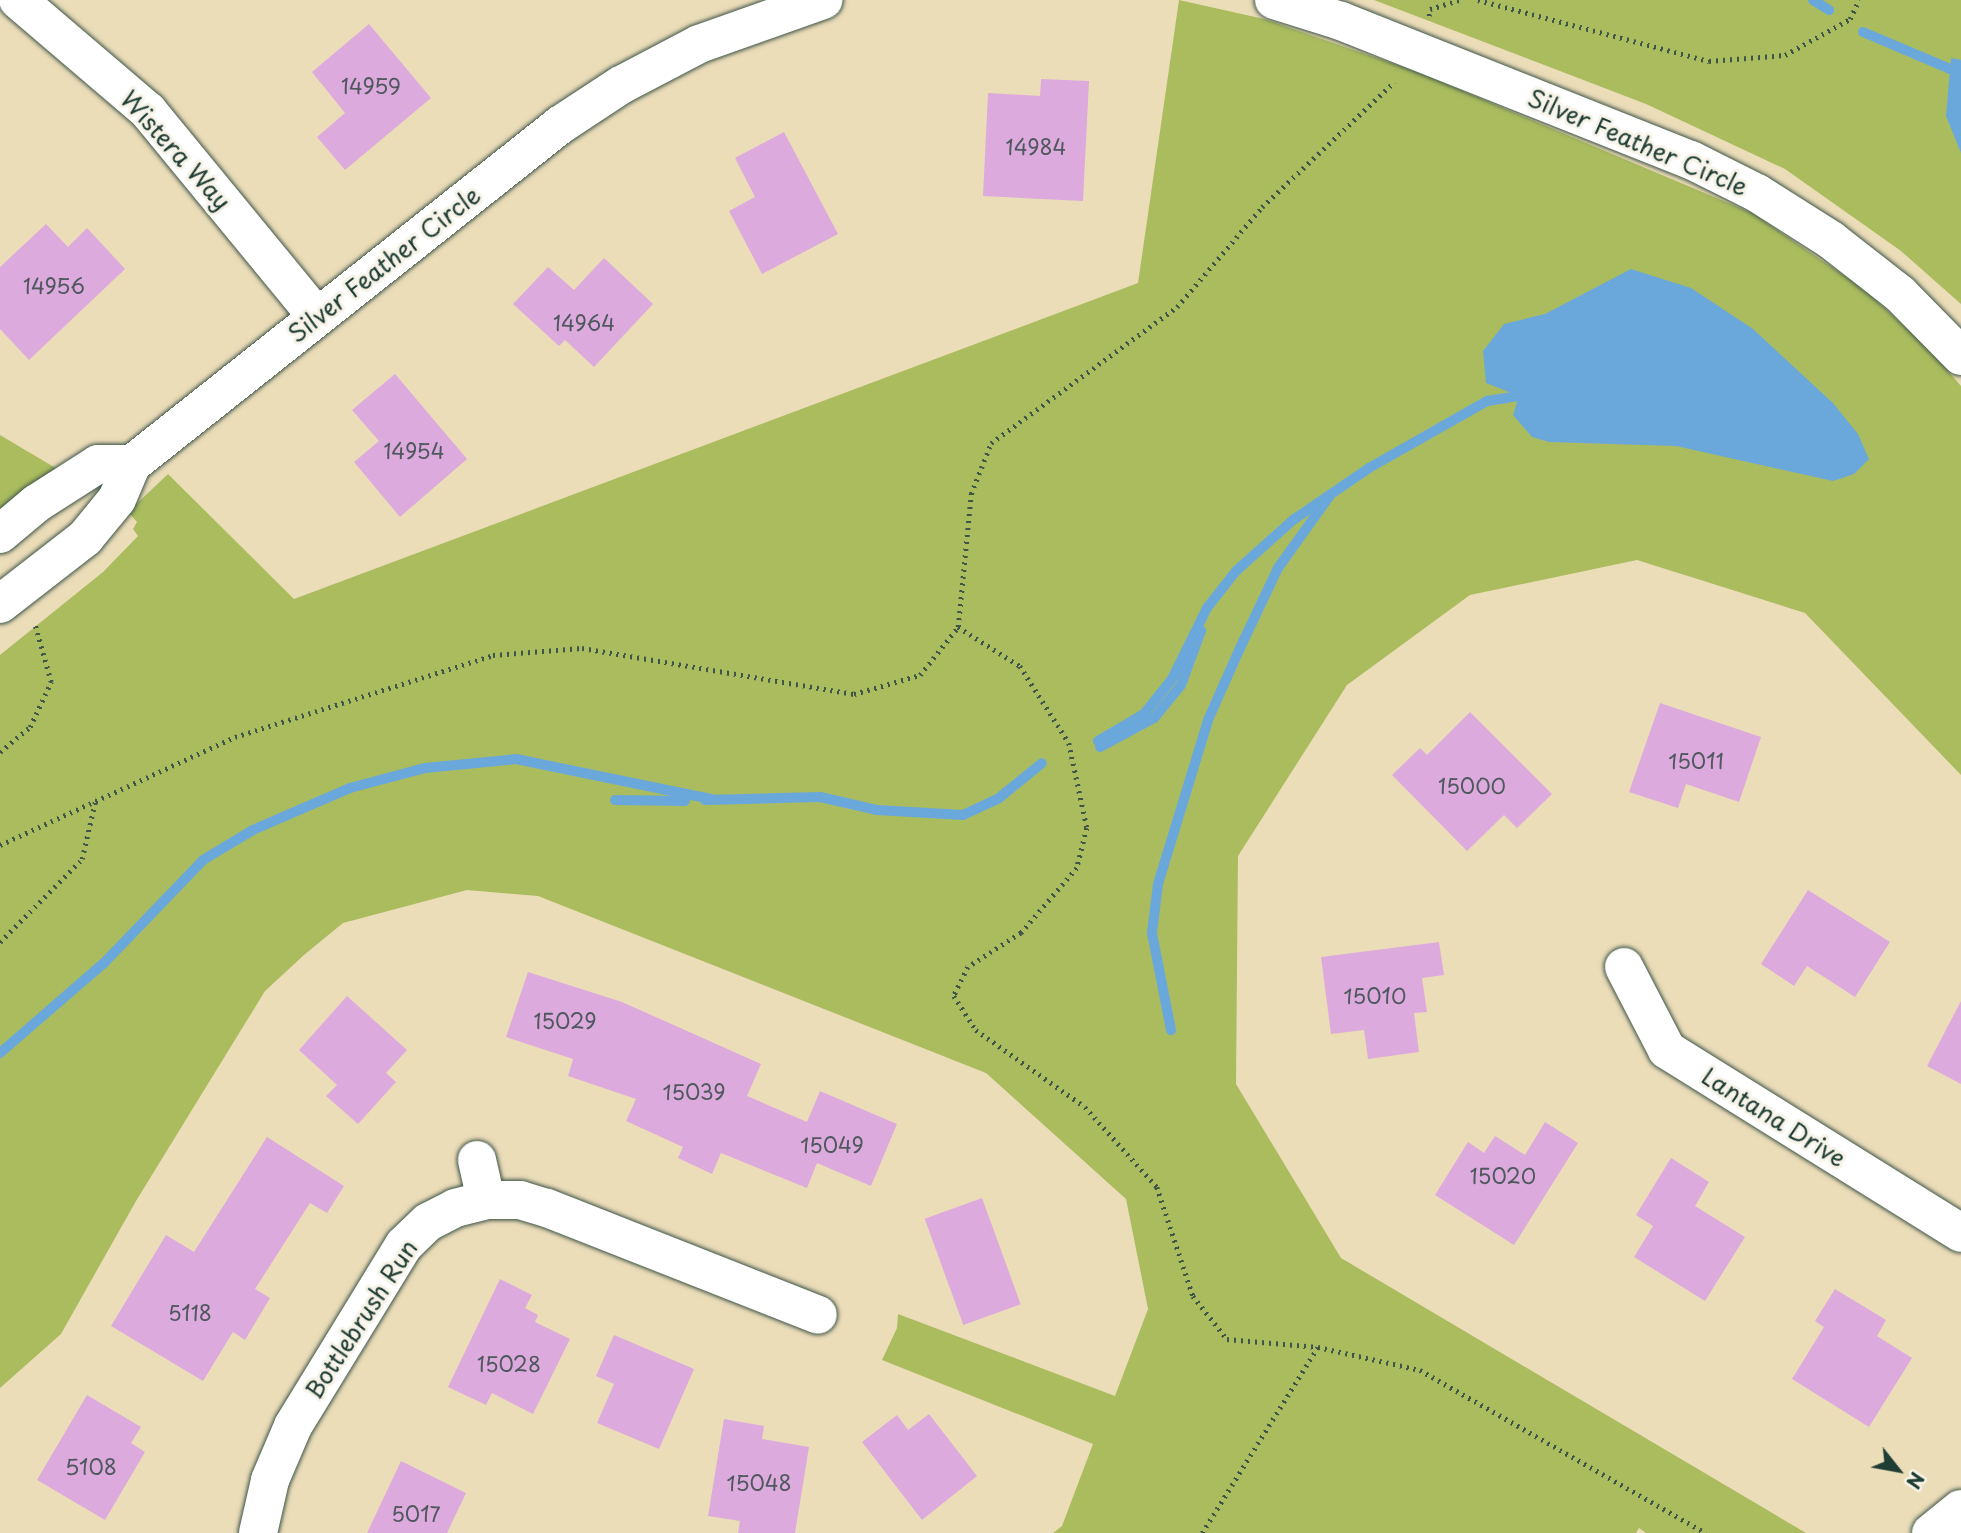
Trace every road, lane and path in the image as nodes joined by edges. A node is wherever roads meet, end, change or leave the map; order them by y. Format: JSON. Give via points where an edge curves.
{"nodes":[{"id":1,"x":18,"y":0,"type":"edge"},
{"id":2,"x":823,"y":0,"type":"edge"},
{"id":3,"x":1274,"y":0,"type":"edge"},
{"id":4,"x":1460,"y":0,"type":"edge"},
{"id":5,"x":1478,"y":0,"type":"edge"},
{"id":6,"x":1859,"y":0,"type":"edge"},
{"id":7,"x":1424,"y":54,"type":"junction"},
{"id":8,"x":317,"y":317,"type":"junction"},
{"id":9,"x":1961,"y":356,"type":"edge"},
{"id":10,"x":132,"y":464,"type":"junction"},
{"id":11,"x":0,"y":534,"type":"edge"},
{"id":12,"x":16,"y":611,"type":"edge"},
{"id":13,"x":958,"y":627,"type":"junction"},
{"id":14,"x":0,"y":752,"type":"edge"},
{"id":15,"x":96,"y":797,"type":"junction"},
{"id":16,"x":0,"y":845,"type":"edge"},
{"id":17,"x":0,"y":942,"type":"edge"},
{"id":18,"x":1624,"y":967,"type":"dead end"},
{"id":19,"x":477,"y":1160,"type":"dead end"},
{"id":20,"x":486,"y":1200,"type":"junction"},
{"id":21,"x":1961,"y":1233,"type":"edge"},
{"id":22,"x":818,"y":1315,"type":"dead end"},
{"id":23,"x":1318,"y":1347,"type":"junction"},
{"id":24,"x":258,"y":1533,"type":"edge"},
{"id":25,"x":1202,"y":1533,"type":"edge"},
{"id":26,"x":1706,"y":1533,"type":"edge"}],
"edges":[{"from":1,"to":8,"type":"street","name":"Wistera Way","via":[[148,111]]},
{"from":2,"to":8,"type":"street","name":"Silver Feather Circle","via":[[699,44],[621,85],[560,125]]},
{"from":3,"to":7,"type":"street","name":"Silver Feather Circle"},
{"from":4,"to":7,"type":"path","via":[[1430,9]]},
{"from":5,"to":6,"type":"path","via":[[1710,61],[1785,55],[1850,19]]},
{"from":7,"to":9,"type":"street","name":"Silver Feather Circle","via":[[1691,160],[1757,192],[1831,240],[1900,294]]},
{"from":7,"to":13,"type":"path","via":[[1262,207],[1177,307],[991,443],[971,494]]},
{"from":8,"to":10,"type":"street","name":"Silver Feather Circle"},
{"from":10,"to":11,"type":"street","via":[[98,464],[37,503]]},
{"from":10,"to":12,"type":"street","name":"Silver Feather Circle","via":[[117,499]]},
{"from":12,"to":14,"type":"path","via":[[51,682],[30,727]]},
{"from":13,"to":15,"type":"path","via":[[920,675],[854,694],[582,648],[493,655],[235,737]]},
{"from":13,"to":23,"type":"path","via":[[1020,666],[1069,743],[1087,828],[1077,868],[1021,933],[968,967],[954,996],[976,1030],[1085,1107],[1157,1187],[1193,1296],[1227,1339]]},
{"from":15,"to":16,"type":"path"},
{"from":15,"to":17,"type":"path","via":[[82,859]]},
{"from":18,"to":21,"type":"street","name":"Lantana Drive","via":[[1667,1050]]},
{"from":19,"to":20,"type":"street"},
{"from":20,"to":22,"type":"street","name":"Bottlebrush Run","via":[[520,1200],[547,1208]]},
{"from":20,"to":24,"type":"street","name":"Bottlebrush Run","via":[[455,1208],[428,1222],[404,1245],[293,1426],[270,1480]]},
{"from":23,"to":25,"type":"path"},
{"from":23,"to":26,"type":"path","via":[[1420,1370]]}]}
